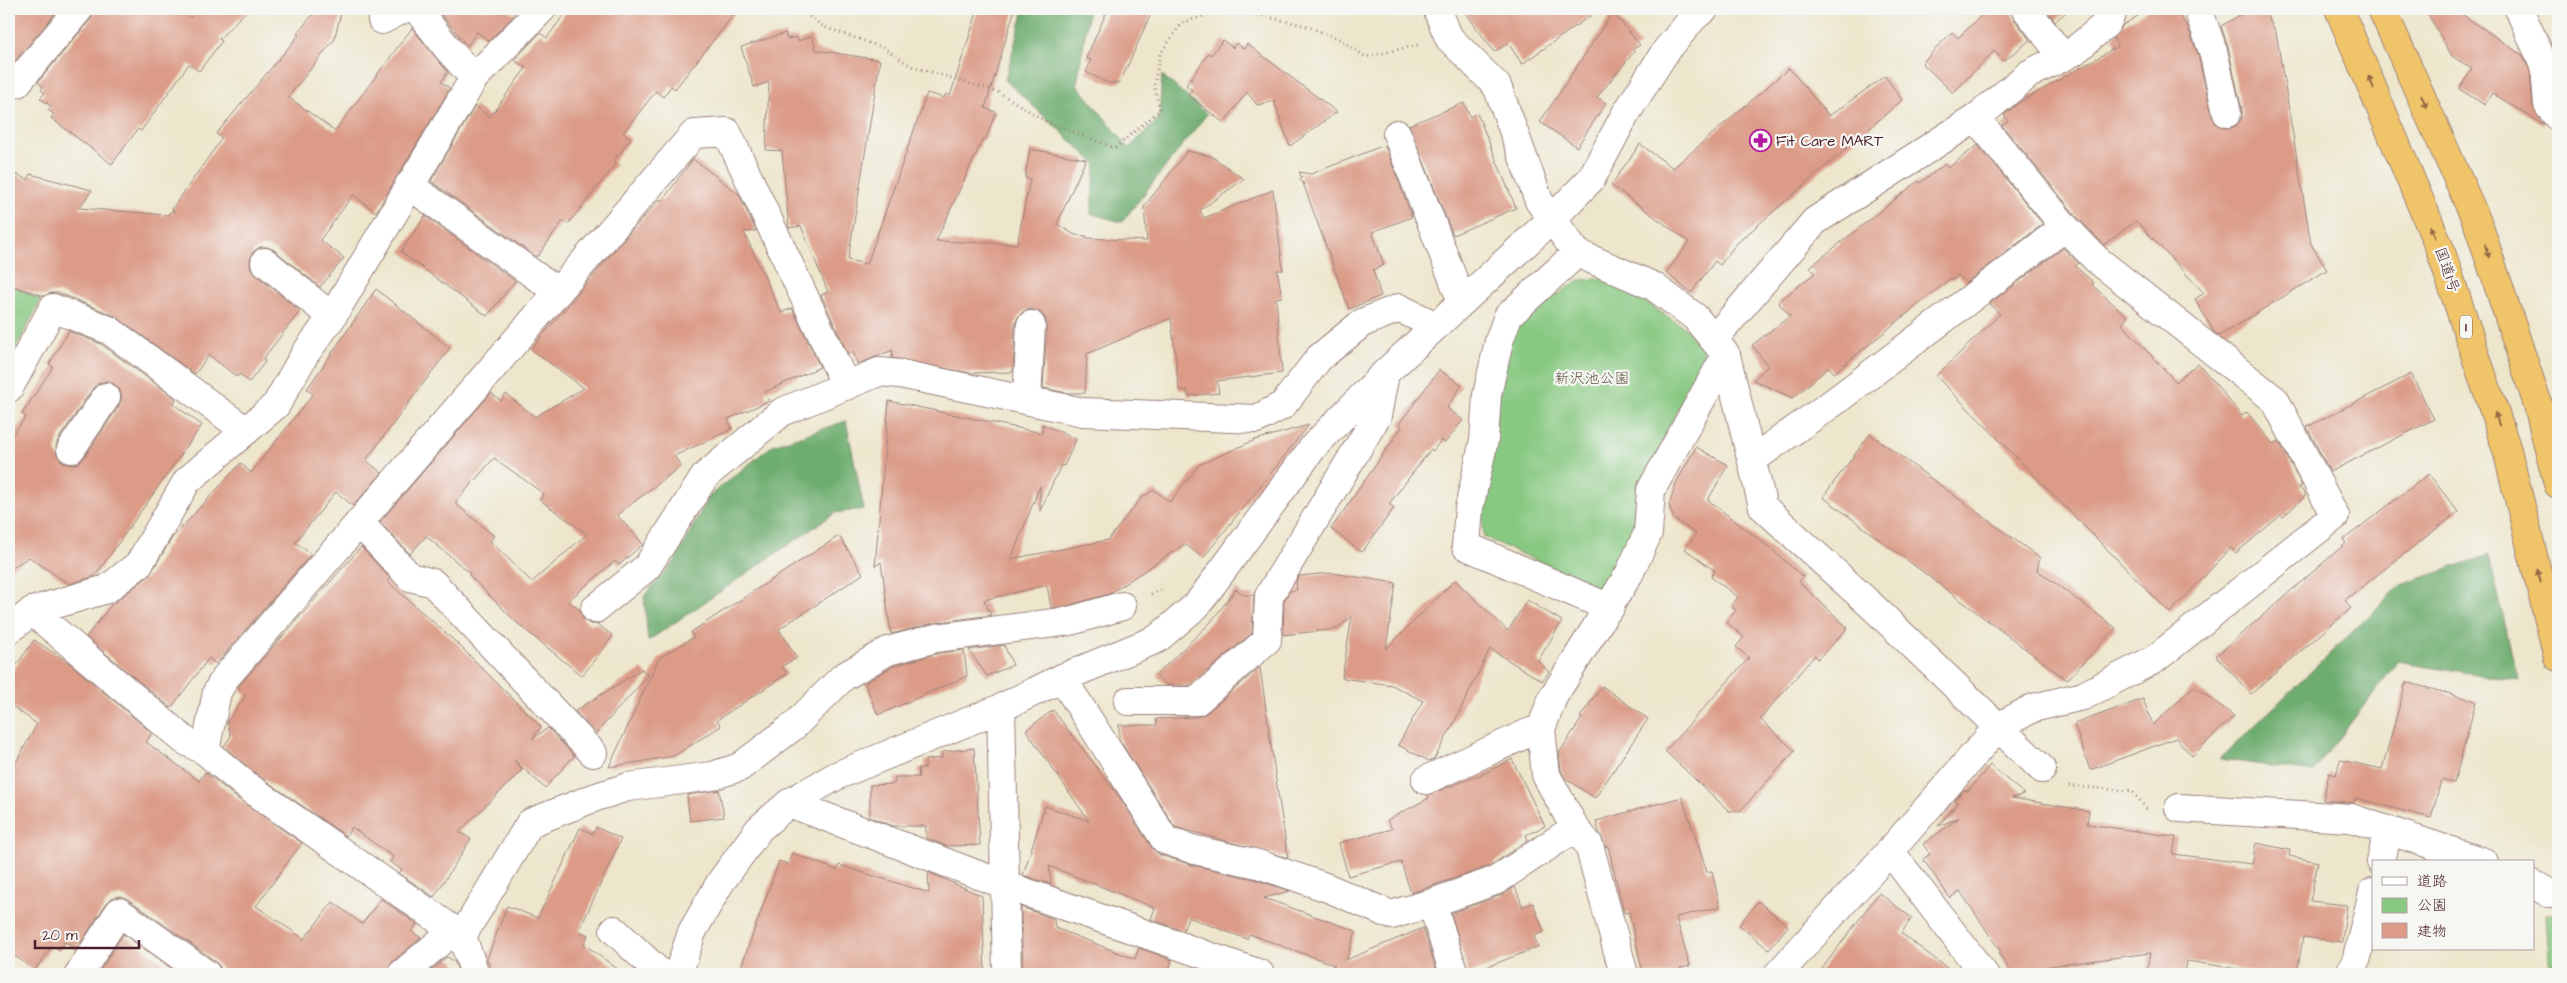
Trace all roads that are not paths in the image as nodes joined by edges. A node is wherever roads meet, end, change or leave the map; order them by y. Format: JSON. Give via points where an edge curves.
{"nodes":[{"id":1,"x":79,"y":9,"type":"edge"},
{"id":2,"x":417,"y":9,"type":"edge"},
{"id":3,"x":542,"y":9,"type":"edge"},
{"id":4,"x":1437,"y":9,"type":"edge"},
{"id":5,"x":1704,"y":9,"type":"edge"},
{"id":6,"x":2026,"y":9,"type":"edge"},
{"id":7,"x":2114,"y":9,"type":"edge"},
{"id":8,"x":2198,"y":9,"type":"edge"},
{"id":9,"x":2339,"y":9,"type":"edge"},
{"id":10,"x":2382,"y":9,"type":"edge"},
{"id":11,"x":2519,"y":9,"type":"edge"},
{"id":12,"x":2063,"y":57,"type":"junction"},
{"id":13,"x":474,"y":78,"type":"junction"},
{"id":14,"x":17,"y":83,"type":"dead end"},
{"id":15,"x":2227,"y":113,"type":"dead end"},
{"id":16,"x":2558,"y":117,"type":"edge"},
{"id":17,"x":1976,"y":118,"type":"junction"},
{"id":18,"x":1397,"y":134,"type":"dead end"},
{"id":19,"x":409,"y":185,"type":"junction"},
{"id":20,"x":1551,"y":220,"type":"junction"},
{"id":21,"x":2065,"y":227,"type":"junction"},
{"id":22,"x":1576,"y":253,"type":"junction"},
{"id":23,"x":265,"y":262,"type":"dead end"},
{"id":24,"x":558,"y":292,"type":"junction"},
{"id":25,"x":1462,"y":302,"type":"junction"},
{"id":26,"x":332,"y":317,"type":"junction"},
{"id":27,"x":1031,"y":325,"type":"dead end"},
{"id":28,"x":1436,"y":326,"type":"junction"},
{"id":29,"x":1720,"y":347,"type":"junction"},
{"id":30,"x":1385,"y":373,"type":"junction"},
{"id":31,"x":846,"y":386,"type":"junction"},
{"id":32,"x":9,"y":388,"type":"edge"},
{"id":33,"x":106,"y":397,"type":"dead end"},
{"id":34,"x":1028,"y":400,"type":"junction"},
{"id":35,"x":246,"y":431,"type":"junction"},
{"id":36,"x":71,"y":449,"type":"dead end"},
{"id":37,"x":1752,"y":460,"type":"junction"},
{"id":38,"x":2558,"y":484,"type":"edge"},
{"id":39,"x":360,"y":523,"type":"junction"},
{"id":40,"x":1122,"y":606,"type":"road end"},
{"id":41,"x":1610,"y":608,"type":"junction"},
{"id":42,"x":595,"y":609,"type":"dead end"},
{"id":43,"x":32,"y":612,"type":"junction"},
{"id":44,"x":9,"y":630,"type":"edge"},
{"id":45,"x":2558,"y":657,"type":"edge"},
{"id":46,"x":1062,"y":678,"type":"junction"},
{"id":47,"x":1128,"y":701,"type":"dead end"},
{"id":48,"x":1001,"y":708,"type":"junction"},
{"id":49,"x":1998,"y":728,"type":"junction"},
{"id":50,"x":1541,"y":729,"type":"junction"},
{"id":51,"x":205,"y":751,"type":"junction"},
{"id":52,"x":593,"y":753,"type":"dead end"},
{"id":53,"x":2042,"y":769,"type":"dead end"},
{"id":54,"x":1426,"y":780,"type":"dead end"},
{"id":55,"x":789,"y":802,"type":"junction"},
{"id":56,"x":2180,"y":808,"type":"road end"},
{"id":57,"x":1575,"y":828,"type":"junction"},
{"id":58,"x":2388,"y":830,"type":"junction"},
{"id":59,"x":1890,"y":851,"type":"junction"},
{"id":60,"x":2380,"y":860,"type":"edge"},
{"id":61,"x":2478,"y":860,"type":"edge"},
{"id":62,"x":1005,"y":885,"type":"junction"},
{"id":63,"x":2372,"y":896,"type":"edge"},
{"id":64,"x":1432,"y":903,"type":"junction"},
{"id":65,"x":614,"y":930,"type":"dead end"},
{"id":66,"x":458,"y":933,"type":"junction"},
{"id":67,"x":679,"y":973,"type":"edge"},
{"id":68,"x":79,"y":974,"type":"edge"},
{"id":69,"x":206,"y":974,"type":"edge"},
{"id":70,"x":402,"y":974,"type":"edge"},
{"id":71,"x":475,"y":974,"type":"edge"},
{"id":72,"x":1007,"y":974,"type":"edge"},
{"id":73,"x":1260,"y":974,"type":"edge"},
{"id":74,"x":1454,"y":974,"type":"edge"},
{"id":75,"x":1624,"y":974,"type":"edge"},
{"id":76,"x":1778,"y":974,"type":"edge"},
{"id":77,"x":1984,"y":974,"type":"edge"},
{"id":78,"x":2349,"y":974,"type":"edge"}],
"edges":[{"from":1,"to":14,"type":"street"},
{"from":2,"to":13,"type":"street"},
{"from":3,"to":13,"type":"street"},
{"from":4,"to":20,"type":"street","via":[[1449,38],[1497,86],[1539,200]]},
{"from":5,"to":20,"type":"street","via":[[1665,52],[1625,115],[1591,179]]},
{"from":6,"to":12,"type":"street"},
{"from":7,"to":12,"type":"street","via":[[2106,24]]},
{"from":8,"to":15,"type":"street","via":[[2213,51]]},
{"from":45,"to":9,"type":"highway","name":"国道1号","number":"1","one_way":true,"via":[[2507,450],[2440,249]]},
{"from":10,"to":38,"type":"highway","one_way":true,"via":[[2478,224],[2538,405]]},
{"from":11,"to":16,"type":"street","via":[[2545,67],[2548,105]]},
{"from":12,"to":17,"type":"street","via":[[2029,74]]},
{"from":13,"to":19,"type":"street"},
{"from":17,"to":21,"type":"street"},
{"from":17,"to":29,"type":"street","via":[[1815,221]]},
{"from":18,"to":25,"type":"street"},
{"from":19,"to":24,"type":"street"},
{"from":19,"to":26,"type":"street"},
{"from":20,"to":22,"type":"street"},
{"from":20,"to":25,"type":"street"},
{"from":21,"to":37,"type":"street"},
{"from":21,"to":49,"type":"street","via":[[2096,259],[2275,400],[2335,516],[2155,659],[2083,696],[2033,708]]},
{"from":22,"to":29,"type":"street","via":[[1653,286],[1695,318]]},
{"from":22,"to":41,"type":"street","via":[[1508,316],[1487,395],[1484,440],[1469,508],[1466,546]]},
{"from":23,"to":26,"type":"street"},
{"from":24,"to":31,"type":"street","via":[[694,134],[728,132]]},
{"from":24,"to":39,"type":"street"},
{"from":25,"to":28,"type":"street"},
{"from":26,"to":35,"type":"street","via":[[305,354],[276,405]]},
{"from":27,"to":34,"type":"street"},
{"from":28,"to":30,"type":"street"},
{"from":28,"to":34,"type":"street","via":[[1399,308],[1362,323],[1319,358],[1283,405],[1257,419],[1083,412]]},
{"from":29,"to":37,"type":"street"},
{"from":29,"to":41,"type":"street","via":[[1651,490],[1648,533]]},
{"from":30,"to":46,"type":"street","via":[[1314,446],[1196,605],[1157,639]]},
{"from":30,"to":47,"type":"street","via":[[1376,416],[1269,596],[1267,640],[1197,701]]},
{"from":31,"to":34,"type":"street","via":[[879,372]]},
{"from":31,"to":42,"type":"street","via":[[782,412],[705,476],[647,567]]},
{"from":32,"to":35,"type":"street","via":[[53,308],[109,330]]},
{"from":33,"to":36,"type":"street"},
{"from":35,"to":43,"type":"street","via":[[187,481],[139,564],[107,588]]},
{"from":37,"to":49,"type":"street","via":[[1764,507]]},
{"from":39,"to":51,"type":"street","via":[[225,678],[217,692]]},
{"from":39,"to":52,"type":"street","via":[[410,577],[433,583]]},
{"from":40,"to":66,"type":"street","via":[[1070,621],[936,638],[888,651],[843,677],[795,725],[740,767],[712,776],[628,787],[596,796],[530,823]]},
{"from":41,"to":50,"type":"street","via":[[1553,697]]},
{"from":43,"to":44,"type":"street"},
{"from":43,"to":51,"type":"street","via":[[184,740]]},
{"from":46,"to":48,"type":"street"},
{"from":46,"to":64,"type":"street","via":[[1165,840],[1258,864],[1328,888],[1391,915]]},
{"from":48,"to":55,"type":"street","via":[[836,776]]},
{"from":48,"to":62,"type":"street"},
{"from":49,"to":53,"type":"street"},
{"from":49,"to":59,"type":"street"},
{"from":50,"to":54,"type":"street"},
{"from":50,"to":57,"type":"street","via":[[1546,776]]},
{"from":51,"to":66,"type":"street","via":[[247,786]]},
{"from":55,"to":62,"type":"street"},
{"from":55,"to":67,"type":"street","via":[[759,829],[720,883],[692,932]]},
{"from":56,"to":58,"type":"street","via":[[2351,818]]},
{"from":57,"to":64,"type":"street","via":[[1497,880]]},
{"from":57,"to":75,"type":"street","via":[[1589,845]]},
{"from":58,"to":60,"type":"street"},
{"from":58,"to":61,"type":"street"},
{"from":59,"to":76,"type":"street"},
{"from":59,"to":77,"type":"street"},
{"from":62,"to":72,"type":"street"},
{"from":62,"to":73,"type":"street"},
{"from":63,"to":78,"type":"street","via":[[2356,961]]},
{"from":64,"to":74,"type":"street"},
{"from":65,"to":67,"type":"street"},
{"from":66,"to":70,"type":"street"},
{"from":66,"to":71,"type":"street"},
{"from":68,"to":69,"type":"street","via":[[119,912]]}]}
